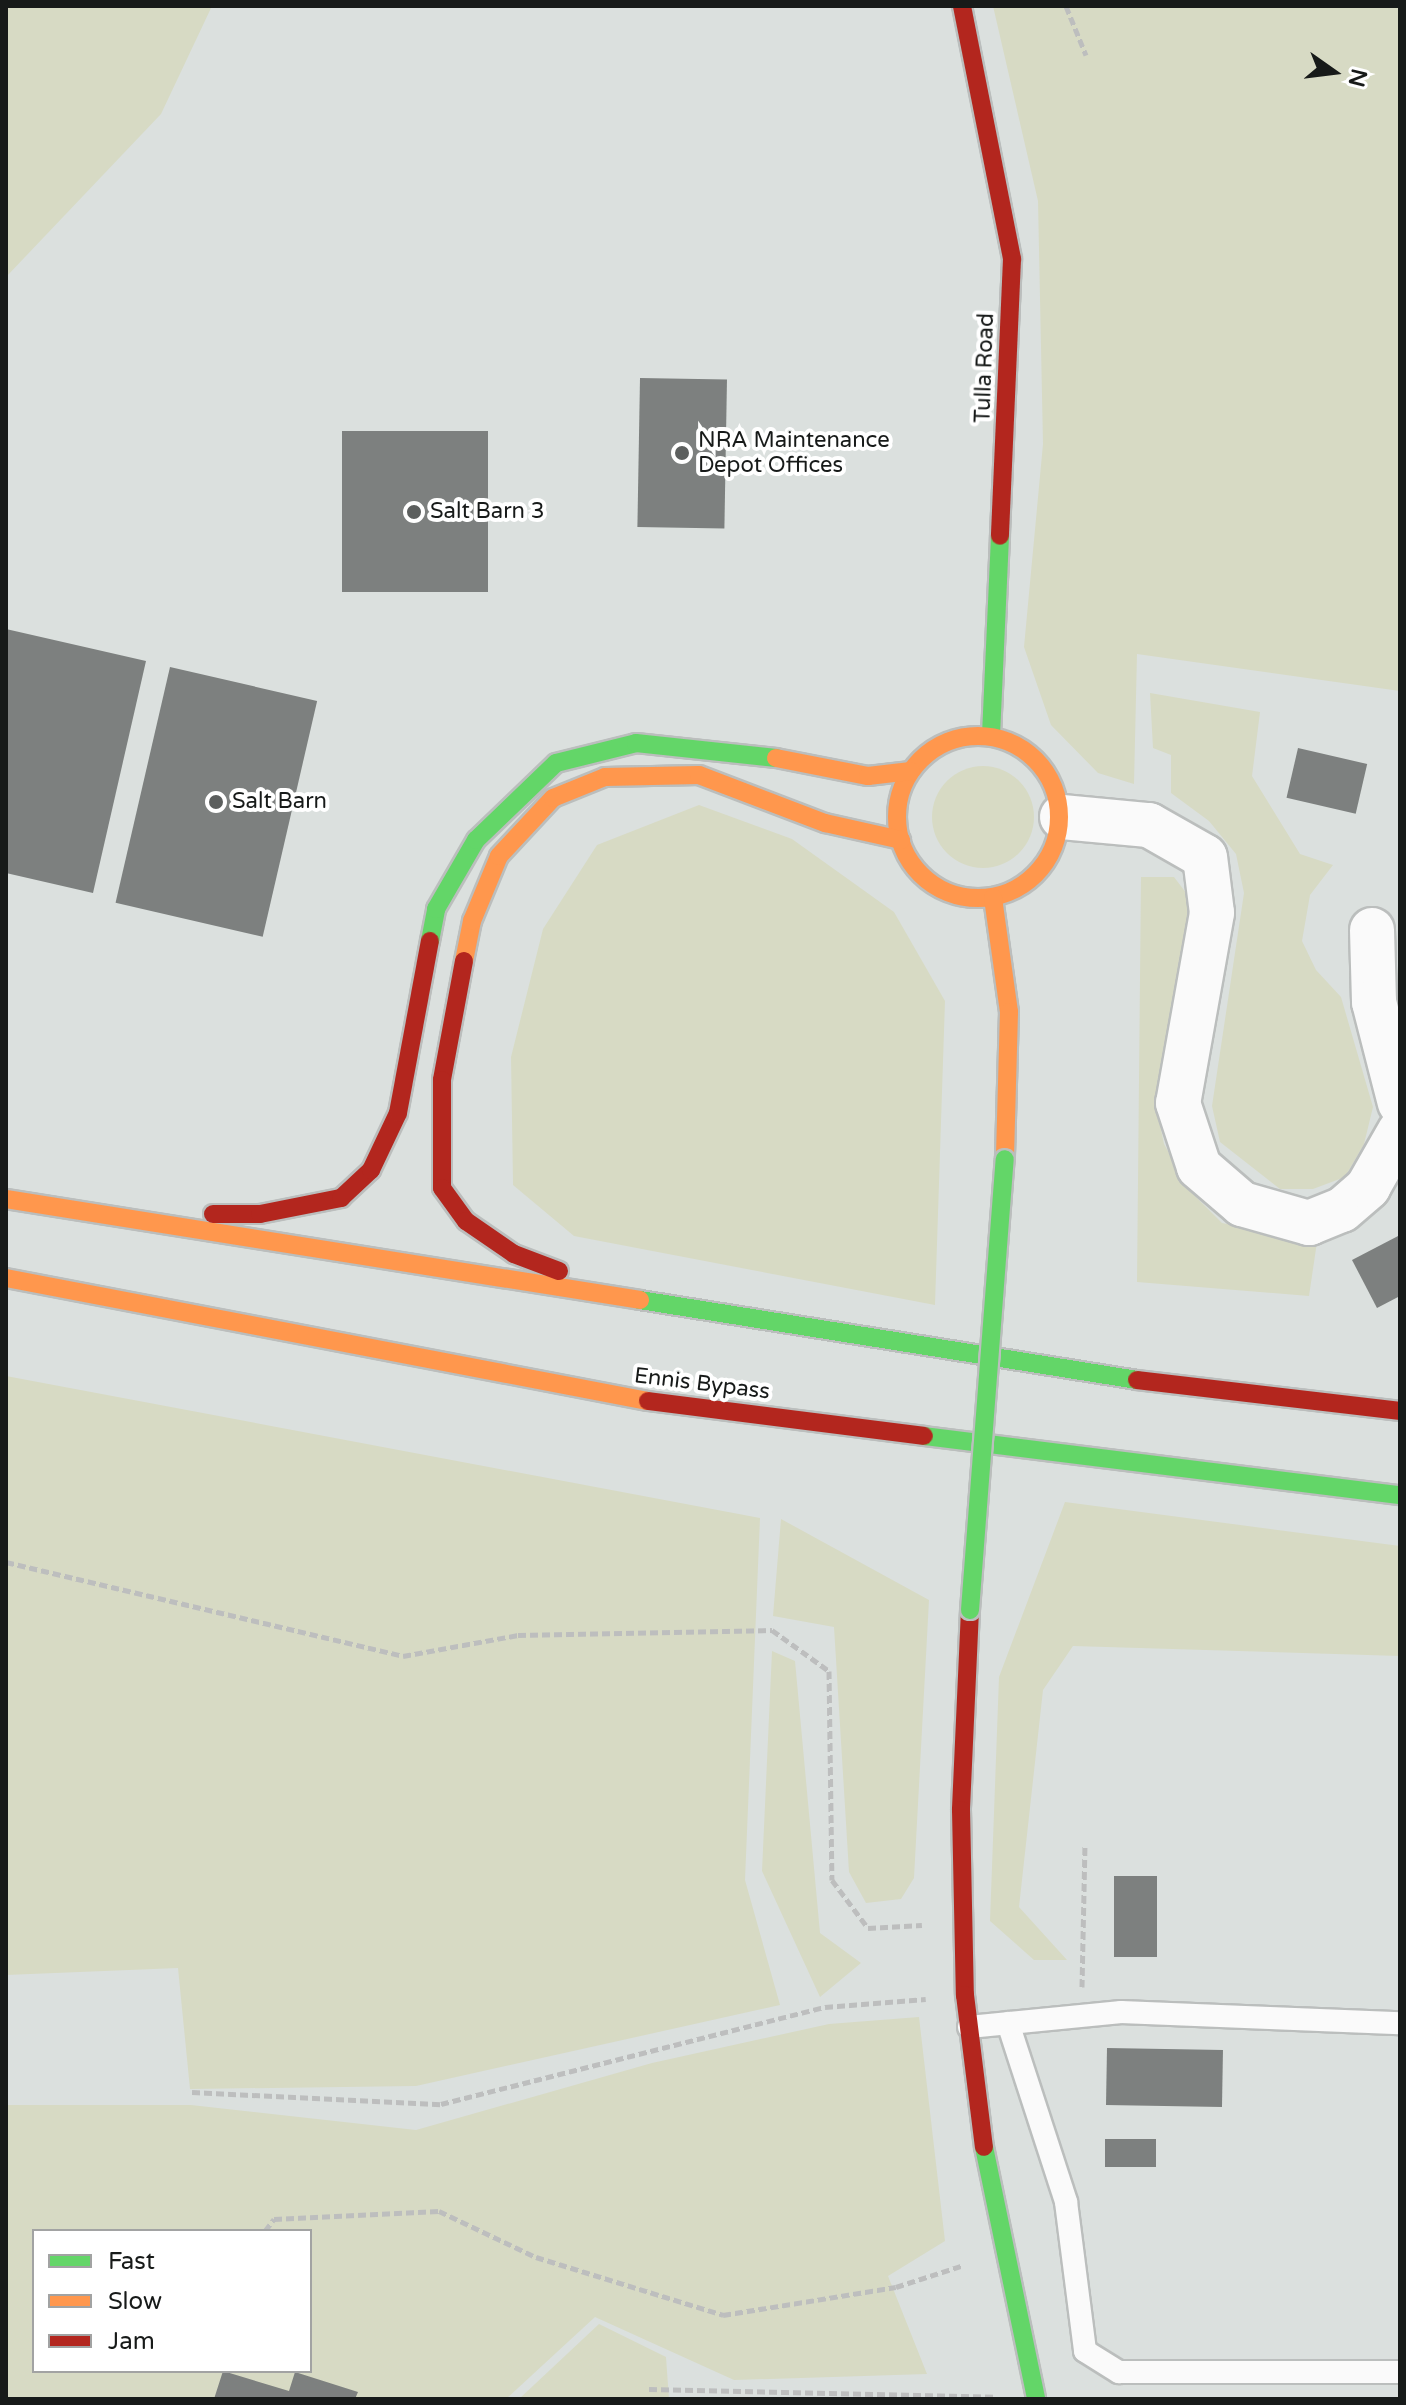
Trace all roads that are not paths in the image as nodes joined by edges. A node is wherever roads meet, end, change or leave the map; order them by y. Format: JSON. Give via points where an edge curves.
{"nodes":[{"id":1,"x":962,"y":6,"type":"edge"},
{"id":2,"x":991,"y":735,"type":"junction"},
{"id":3,"x":911,"y":771,"type":"junction"},
{"id":4,"x":1062,"y":817,"type":"junction"},
{"id":5,"x":901,"y":840,"type":"junction"},
{"id":6,"x":993,"y":898,"type":"junction"},
{"id":7,"x":1372,"y":930,"type":"dead end"},
{"id":8,"x":1400,"y":1103,"type":"edge"},
{"id":9,"x":1400,"y":1131,"type":"edge"},
{"id":10,"x":6,"y":1199,"type":"edge"},
{"id":11,"x":86,"y":1215,"type":"junction"},
{"id":12,"x":6,"y":1278,"type":"edge"},
{"id":13,"x":637,"y":1301,"type":"junction"},
{"id":14,"x":1400,"y":1411,"type":"edge"},
{"id":15,"x":1400,"y":1495,"type":"edge"},
{"id":16,"x":1008,"y":2023,"type":"junction"},
{"id":17,"x":1400,"y":2023,"type":"edge"},
{"id":18,"x":969,"y":2027,"type":"junction"},
{"id":19,"x":1400,"y":2372,"type":"edge"},
{"id":20,"x":1035,"y":2398,"type":"edge"}],
"edges":[{"from":1,"to":2,"type":"main road","name":"Tulla Road","via":[[1012,259]]},
{"from":2,"to":3,"type":"main road","via":[[956,738],[931,749]]},
{"from":2,"to":4,"type":"main road","via":[[1025,749],[1049,774]]},
{"from":3,"to":5,"type":"main road","via":[[899,797]]},
{"from":3,"to":11,"type":"main road","via":[[868,776],[716,747],[636,743],[556,763],[476,840],[436,909],[398,1113],[371,1170],[341,1198],[260,1214]]},
{"from":4,"to":6,"type":"main road","via":[[1046,864],[1029,883]]},
{"from":4,"to":9,"type":"street","via":[[1149,825],[1205,857],[1212,913],[1178,1103],[1199,1167],[1242,1204],[1309,1223],[1342,1210],[1368,1187]]},
{"from":5,"to":6,"type":"main road","via":[[909,861],[930,883],[962,898]]},
{"from":5,"to":13,"type":"main road","via":[[825,823],[770,797],[699,775],[605,777],[553,798],[499,856],[472,921],[442,1080],[442,1188],[466,1221],[514,1254]]},
{"from":6,"to":18,"type":"main road","bridge":true,"via":[[1009,1012],[1005,1159],[970,1610],[961,1810]]},
{"from":7,"to":8,"type":"street","via":[[1374,1002]]},
{"from":10,"to":11,"type":"main road"},
{"from":11,"to":13,"type":"main road"},
{"from":12,"to":15,"type":"main road","name":"Ennis Bypass","via":[[590,1394]]},
{"from":13,"to":14,"type":"main road","via":[[1146,1381]]},
{"from":16,"to":17,"type":"lane","via":[[1121,2012]]},
{"from":16,"to":18,"type":"lane"},
{"from":16,"to":19,"type":"lane","via":[[1066,2202],[1085,2351],[1119,2372]]},
{"from":18,"to":20,"type":"main road","via":[[1002,2253]]}]}
